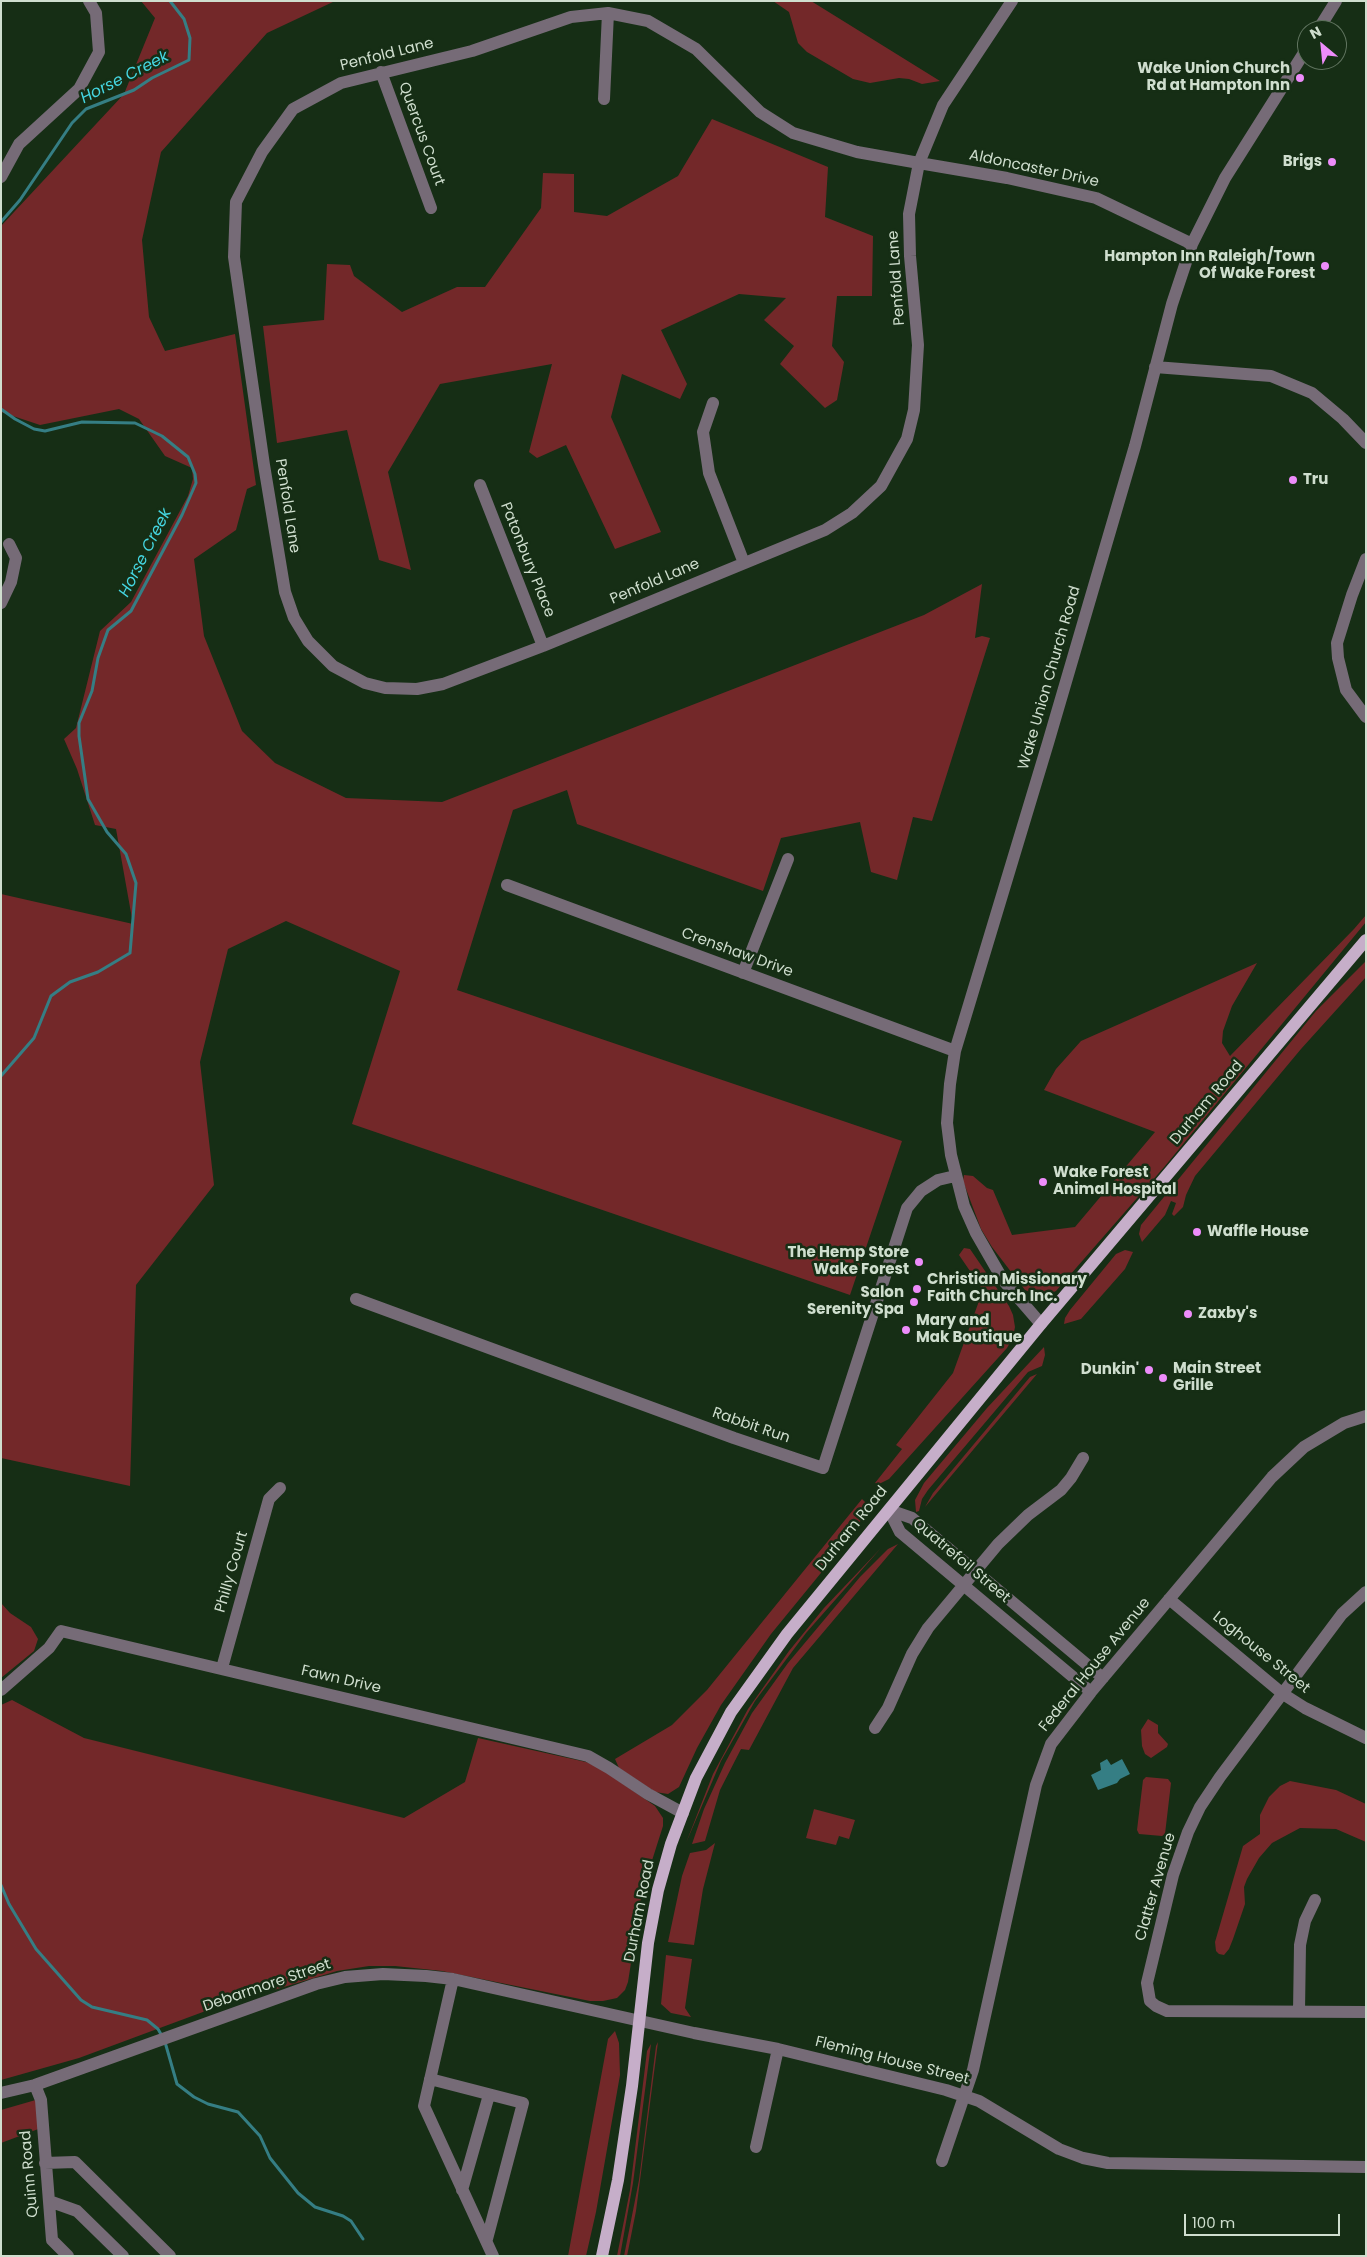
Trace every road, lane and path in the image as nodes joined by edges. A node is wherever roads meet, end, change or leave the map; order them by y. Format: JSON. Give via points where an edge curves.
{"nodes":[{"id":1,"x":89,"y":1,"type":"edge"},
{"id":2,"x":1012,"y":1,"type":"edge"},
{"id":3,"x":1336,"y":1,"type":"edge"},
{"id":4,"x":608,"y":13,"type":"junction"},
{"id":5,"x":1324,"y":20,"type":"edge"},
{"id":6,"x":1297,"y":64,"type":"edge"},
{"id":7,"x":381,"y":72,"type":"junction"},
{"id":8,"x":604,"y":99,"type":"dead end"},
{"id":9,"x":919,"y":163,"type":"junction"},
{"id":10,"x":1,"y":177,"type":"edge"},
{"id":11,"x":431,"y":208,"type":"dead end"},
{"id":12,"x":1192,"y":244,"type":"junction"},
{"id":13,"x":1155,"y":367,"type":"junction"},
{"id":14,"x":713,"y":403,"type":"dead end"},
{"id":15,"x":1366,"y":443,"type":"edge"},
{"id":16,"x":480,"y":485,"type":"dead end"},
{"id":17,"x":9,"y":544,"type":"dead end"},
{"id":18,"x":1366,"y":560,"type":"edge"},
{"id":19,"x":744,"y":563,"type":"junction"},
{"id":20,"x":1,"y":603,"type":"edge"},
{"id":21,"x":544,"y":646,"type":"junction"},
{"id":22,"x":1366,"y":717,"type":"edge"},
{"id":23,"x":788,"y":859,"type":"dead end"},
{"id":24,"x":507,"y":885,"type":"dead end"},
{"id":25,"x":1366,"y":940,"type":"edge"},
{"id":26,"x":743,"y":973,"type":"junction"},
{"id":27,"x":955,"y":1051,"type":"junction"},
{"id":28,"x":955,"y":1176,"type":"junction"},
{"id":29,"x":356,"y":1299,"type":"dead end"},
{"id":30,"x":1041,"y":1324,"type":"junction"},
{"id":31,"x":1366,"y":1416,"type":"edge"},
{"id":32,"x":1083,"y":1458,"type":"dead end"},
{"id":33,"x":280,"y":1488,"type":"dead end"},
{"id":34,"x":889,"y":1510,"type":"junction"},
{"id":35,"x":975,"y":1571,"type":"junction"},
{"id":36,"x":963,"y":1584,"type":"junction"},
{"id":37,"x":1366,"y":1592,"type":"edge"},
{"id":38,"x":1169,"y":1599,"type":"junction"},
{"id":39,"x":222,"y":1668,"type":"junction"},
{"id":40,"x":1103,"y":1678,"type":"junction"},
{"id":41,"x":1,"y":1690,"type":"edge"},
{"id":42,"x":1091,"y":1692,"type":"junction"},
{"id":43,"x":1283,"y":1694,"type":"junction"},
{"id":44,"x":875,"y":1728,"type":"dead end"},
{"id":45,"x":1366,"y":1738,"type":"edge"},
{"id":46,"x":683,"y":1813,"type":"junction"},
{"id":47,"x":1315,"y":1900,"type":"dead end"},
{"id":48,"x":453,"y":1979,"type":"junction"},
{"id":49,"x":1299,"y":2011,"type":"junction"},
{"id":50,"x":1366,"y":2012,"type":"edge"},
{"id":51,"x":639,"y":2019,"type":"junction"},
{"id":52,"x":778,"y":2049,"type":"junction"},
{"id":53,"x":430,"y":2079,"type":"junction"},
{"id":54,"x":35,"y":2085,"type":"junction"},
{"id":55,"x":1,"y":2093,"type":"edge"},
{"id":56,"x":489,"y":2095,"type":"junction"},
{"id":57,"x":964,"y":2095,"type":"junction"},
{"id":58,"x":756,"y":2148,"type":"dead end"},
{"id":59,"x":942,"y":2161,"type":"dead end"},
{"id":60,"x":45,"y":2163,"type":"junction"},
{"id":61,"x":1366,"y":2167,"type":"edge"},
{"id":62,"x":462,"y":2190,"type":"junction"},
{"id":63,"x":49,"y":2201,"type":"junction"},
{"id":64,"x":487,"y":2239,"type":"junction"},
{"id":65,"x":68,"y":2256,"type":"edge"},
{"id":66,"x":123,"y":2256,"type":"edge"},
{"id":67,"x":170,"y":2256,"type":"edge"},
{"id":68,"x":493,"y":2256,"type":"edge"},
{"id":69,"x":602,"y":2256,"type":"edge"}],
"edges":[{"from":1,"to":10,"type":"street","via":[[96,13],[99,52],[78,89],[19,144]]},
{"from":2,"to":9,"type":"street","name":"Penfold Lane","via":[[943,105]]},
{"from":3,"to":5,"type":"street"},
{"from":4,"to":7,"type":"street","name":"Penfold Lane","via":[[571,17],[472,51]]},
{"from":4,"to":8,"type":"street"},
{"from":4,"to":9,"type":"street","name":"Penfold Lane","via":[[648,21],[696,49],[740,95],[793,134],[857,152]]},
{"from":6,"to":12,"type":"street","name":"Wake Union Church Road","via":[[1225,178]]},
{"from":7,"to":11,"type":"street","name":"Quercus Court"},
{"from":7,"to":21,"type":"street","name":"Penfold Lane","via":[[341,82],[293,109],[262,152],[236,202],[234,257],[287,601],[303,633],[326,660],[356,680],[385,688],[417,689],[443,684]]},
{"from":9,"to":12,"type":"street","name":"Aldoncaster Drive","via":[[1096,198]]},
{"from":9,"to":19,"type":"street","name":"Penfold Lane","via":[[909,214],[918,346],[914,410],[907,439],[881,486],[852,513],[825,530]]},
{"from":12,"to":13,"type":"street","name":"Wake Union Church Road"},
{"from":13,"to":15,"type":"street","via":[[1271,376],[1312,393]]},
{"from":13,"to":27,"type":"street","name":"Wake Union Church Road","via":[[1048,744]]},
{"from":14,"to":19,"type":"street","via":[[703,432],[709,473]]},
{"from":16,"to":21,"type":"street","name":"Patonbury Place"},
{"from":17,"to":20,"type":"street","via":[[16,558],[11,582]]},
{"from":18,"to":22,"type":"street","via":[[1337,644],[1346,690]]},
{"from":19,"to":21,"type":"street","name":"Penfold Lane"},
{"from":23,"to":26,"type":"street"},
{"from":24,"to":26,"type":"street","name":"Crenshaw Drive"},
{"from":25,"to":30,"type":"main road","name":"Durham Road"},
{"from":26,"to":27,"type":"street","name":"Crenshaw Drive"},
{"from":27,"to":28,"type":"street","name":"Wake Union Church Road","via":[[947,1123]]},
{"from":28,"to":29,"type":"street","name":"Rabbit Run","via":[[938,1180],[921,1191],[908,1208],[823,1468]]},
{"from":28,"to":30,"type":"street","name":"Wake Union Church Road","via":[[964,1206],[991,1260],[1016,1297]]},
{"from":30,"to":34,"type":"main road","name":"Durham Road"},
{"from":31,"to":38,"type":"street","name":"Federal House Avenue","via":[[1344,1423],[1304,1447],[1272,1477]]},
{"from":32,"to":35,"type":"street","via":[[1061,1490],[1028,1515]]},
{"from":33,"to":39,"type":"street","name":"Philly Court","via":[[269,1499]]},
{"from":34,"to":35,"type":"street","name":"Quatrefoil Street","via":[[912,1518]]},
{"from":34,"to":36,"type":"street","name":"Quatrefoil Street","via":[[900,1532]]},
{"from":34,"to":46,"type":"main road","name":"Durham Road","via":[[754,1678],[713,1744]]},
{"from":35,"to":36,"type":"street"},
{"from":35,"to":40,"type":"street","name":"Quatrefoil Street"},
{"from":36,"to":42,"type":"street","name":"Quatrefoil Street"},
{"from":36,"to":44,"type":"street","via":[[912,1654],[888,1708]]},
{"from":37,"to":43,"type":"street","name":"Clatter Avenue","via":[[1342,1614]]},
{"from":38,"to":40,"type":"street","name":"Federal House Avenue"},
{"from":38,"to":43,"type":"street","name":"Loghouse Street"},
{"from":39,"to":41,"type":"street","name":"Fawn Drive","via":[[61,1631],[49,1648]]},
{"from":39,"to":46,"type":"street","name":"Fawn Drive","via":[[588,1756]]},
{"from":40,"to":42,"type":"street","name":"Federal House Avenue"},
{"from":42,"to":57,"type":"street","name":"Federal House Avenue","via":[[1051,1744],[1036,1785],[973,2070]]},
{"from":43,"to":45,"type":"street","name":"Loghouse Street"},
{"from":43,"to":49,"type":"street","name":"Clatter Avenue","via":[[1220,1777],[1188,1832],[1167,1896],[1147,1992],[1150,2001],[1167,2011]]},
{"from":46,"to":51,"type":"main road","name":"Durham Road","via":[[658,1890]]},
{"from":47,"to":49,"type":"street","via":[[1305,1921],[1300,1945]]},
{"from":48,"to":51,"type":"street","name":"Debarmore Street"},
{"from":48,"to":53,"type":"street"},
{"from":48,"to":54,"type":"street","name":"Debarmore Street","via":[[383,1974],[345,1977],[316,1984]]},
{"from":49,"to":50,"type":"street","name":"Clatter Avenue"},
{"from":51,"to":52,"type":"street","name":"Fleming House Street"},
{"from":51,"to":69,"type":"main road","name":"Durham Road","via":[[618,2180]]},
{"from":52,"to":57,"type":"street","name":"Fleming House Street"},
{"from":52,"to":58,"type":"street"},
{"from":53,"to":56,"type":"street"},
{"from":53,"to":62,"type":"street","via":[[424,2106]]},
{"from":54,"to":55,"type":"street","name":"Debarmore Street"},
{"from":54,"to":60,"type":"street","name":"Quinn Road","via":[[41,2100]]},
{"from":56,"to":62,"type":"street"},
{"from":56,"to":64,"type":"street","via":[[523,2103]]},
{"from":57,"to":59,"type":"street","name":"Federal House Avenue"},
{"from":57,"to":61,"type":"street","name":"Fleming House Street","via":[[1059,2148],[1108,2164]]},
{"from":60,"to":63,"type":"street","name":"Quinn Road"},
{"from":60,"to":67,"type":"street","via":[[75,2162]]},
{"from":62,"to":64,"type":"street"},
{"from":63,"to":65,"type":"street","name":"Quinn Road","via":[[52,2240]]},
{"from":63,"to":66,"type":"street","via":[[76,2211]]},
{"from":64,"to":68,"type":"street"}]}
